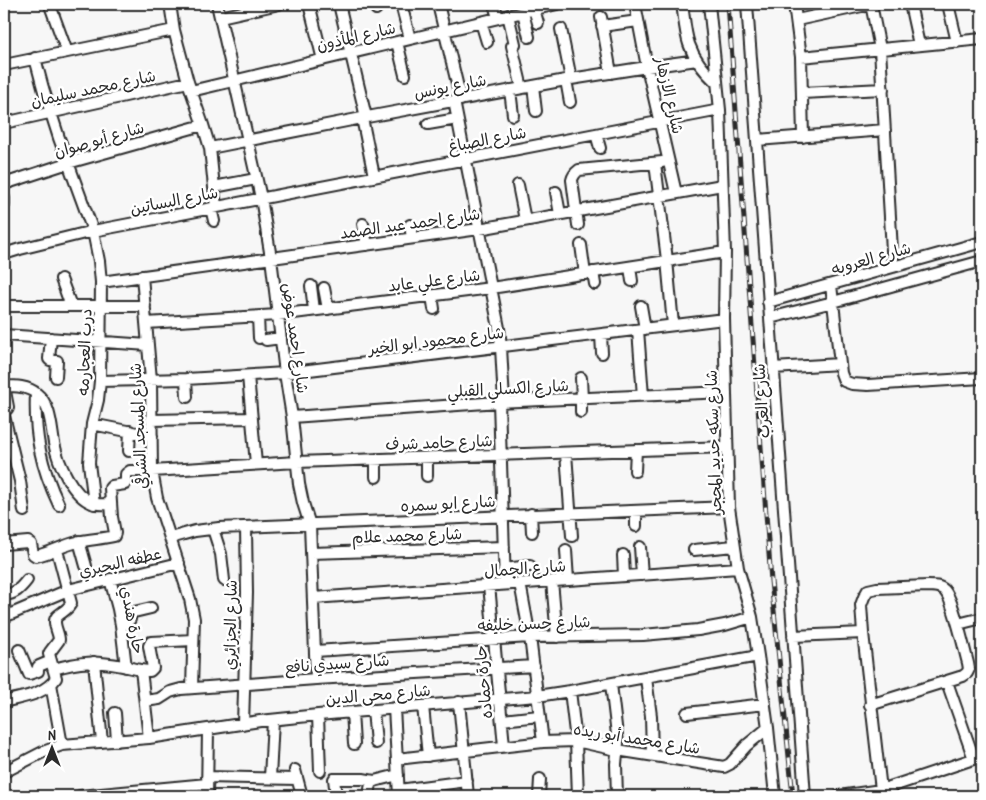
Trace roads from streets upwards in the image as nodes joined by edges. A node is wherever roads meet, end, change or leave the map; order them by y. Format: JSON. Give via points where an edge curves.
{"nodes":[{"id":1,"x":51,"y":4,"type":"edge"},
{"id":2,"x":170,"y":4,"type":"edge"},
{"id":3,"x":218,"y":4,"type":"edge"},
{"id":4,"x":279,"y":4,"type":"edge"},
{"id":5,"x":309,"y":4,"type":"edge"},
{"id":6,"x":339,"y":4,"type":"edge"},
{"id":7,"x":401,"y":4,"type":"edge"},
{"id":8,"x":438,"y":4,"type":"edge"},
{"id":9,"x":494,"y":4,"type":"edge"},
{"id":10,"x":557,"y":4,"type":"edge"},
{"id":11,"x":635,"y":4,"type":"edge"},
{"id":12,"x":682,"y":4,"type":"edge"},
{"id":13,"x":709,"y":4,"type":"edge"},
{"id":14,"x":747,"y":4,"type":"edge"},
{"id":15,"x":794,"y":4,"type":"edge"},
{"id":16,"x":871,"y":4,"type":"edge"},
{"id":17,"x":910,"y":4,"type":"edge"},
{"id":18,"x":948,"y":4,"type":"edge"},
{"id":19,"x":546,"y":5,"type":"edge"},
{"id":20,"x":252,"y":7,"type":"edge"},
{"id":21,"x":534,"y":9,"type":"junction"},
{"id":22,"x":523,"y":12,"type":"junction"},
{"id":23,"x":508,"y":16,"type":"junction"},
{"id":24,"x":220,"y":17,"type":"junction"},
{"id":25,"x":498,"y":18,"type":"junction"},
{"id":26,"x":638,"y":20,"type":"junction"},
{"id":27,"x":797,"y":20,"type":"junction"},
{"id":28,"x":482,"y":22,"type":"junction"},
{"id":29,"x":538,"y":23,"type":"dead end"},
{"id":30,"x":561,"y":29,"type":"dead end"},
{"id":31,"x":174,"y":30,"type":"junction"},
{"id":32,"x":445,"y":30,"type":"junction"},
{"id":33,"x":529,"y":37,"type":"dead end"},
{"id":34,"x":410,"y":39,"type":"junction"},
{"id":35,"x":982,"y":39,"type":"edge"},
{"id":36,"x":397,"y":42,"type":"junction"},
{"id":37,"x":486,"y":42,"type":"dead end"},
{"id":38,"x":957,"y":42,"type":"junction"},
{"id":39,"x":919,"y":45,"type":"junction"},
{"id":40,"x":880,"y":49,"type":"junction"},
{"id":41,"x":67,"y":52,"type":"junction"},
{"id":42,"x":351,"y":53,"type":"junction"},
{"id":43,"x":801,"y":57,"type":"junction"},
{"id":44,"x":35,"y":58,"type":"junction"},
{"id":45,"x":323,"y":60,"type":"junction"},
{"id":46,"x":697,"y":60,"type":"junction"},
{"id":47,"x":4,"y":65,"type":"edge"},
{"id":48,"x":647,"y":66,"type":"junction"},
{"id":49,"x":610,"y":73,"type":"junction"},
{"id":50,"x":405,"y":75,"type":"dead end"},
{"id":51,"x":569,"y":80,"type":"junction"},
{"id":52,"x":234,"y":81,"type":"junction"},
{"id":53,"x":717,"y":83,"type":"junction"},
{"id":54,"x":533,"y":86,"type":"junction"},
{"id":55,"x":189,"y":87,"type":"junction"},
{"id":56,"x":522,"y":88,"type":"junction"},
{"id":57,"x":882,"y":89,"type":"junction"},
{"id":58,"x":510,"y":90,"type":"junction"},
{"id":59,"x":802,"y":93,"type":"junction"},
{"id":60,"x":458,"y":100,"type":"junction"},
{"id":61,"x":570,"y":102,"type":"dead end"},
{"id":62,"x":720,"y":110,"type":"junction"},
{"id":63,"x":536,"y":111,"type":"dead end"},
{"id":64,"x":50,"y":113,"type":"junction"},
{"id":65,"x":513,"y":115,"type":"dead end"},
{"id":66,"x":364,"y":118,"type":"junction"},
{"id":67,"x":458,"y":119,"type":"junction"},
{"id":68,"x":660,"y":121,"type":"junction"},
{"id":69,"x":4,"y":122,"type":"edge"},
{"id":70,"x":428,"y":124,"type":"dead end"},
{"id":71,"x":203,"y":125,"type":"junction"},
{"id":72,"x":885,"y":130,"type":"junction"},
{"id":73,"x":596,"y":134,"type":"junction"},
{"id":74,"x":803,"y":137,"type":"junction"},
{"id":75,"x":757,"y":140,"type":"junction"},
{"id":76,"x":248,"y":141,"type":"junction"},
{"id":77,"x":210,"y":148,"type":"junction"},
{"id":78,"x":600,"y":148,"type":"dead end"},
{"id":79,"x":466,"y":159,"type":"junction"},
{"id":80,"x":669,"y":161,"type":"junction"},
{"id":81,"x":68,"y":163,"type":"junction"},
{"id":82,"x":655,"y":163,"type":"junction"},
{"id":83,"x":374,"y":176,"type":"junction"},
{"id":84,"x":256,"y":179,"type":"junction"},
{"id":85,"x":4,"y":184,"type":"edge"},
{"id":86,"x":518,"y":185,"type":"dead end"},
{"id":87,"x":722,"y":185,"type":"junction"},
{"id":88,"x":214,"y":187,"type":"junction"},
{"id":89,"x":556,"y":192,"type":"dead end"},
{"id":90,"x":676,"y":193,"type":"junction"},
{"id":91,"x":660,"y":196,"type":"junction"},
{"id":92,"x":4,"y":198,"type":"edge"},
{"id":93,"x":261,"y":198,"type":"junction"},
{"id":94,"x":4,"y":205,"type":"edge"},
{"id":95,"x":213,"y":207,"type":"junction"},
{"id":96,"x":576,"y":211,"type":"junction"},
{"id":97,"x":560,"y":214,"type":"junction"},
{"id":98,"x":214,"y":220,"type":"dead end"},
{"id":99,"x":525,"y":220,"type":"junction"},
{"id":100,"x":363,"y":224,"type":"dead end"},
{"id":101,"x":410,"y":225,"type":"dead end"},
{"id":102,"x":578,"y":225,"type":"dead end"},
{"id":103,"x":479,"y":229,"type":"junction"},
{"id":104,"x":93,"y":231,"type":"junction"},
{"id":105,"x":412,"y":238,"type":"junction"},
{"id":106,"x":982,"y":242,"type":"edge"},
{"id":107,"x":367,"y":245,"type":"junction"},
{"id":108,"x":582,"y":245,"type":"dead end"},
{"id":109,"x":725,"y":252,"type":"junction"},
{"id":110,"x":4,"y":254,"type":"edge"},
{"id":111,"x":271,"y":258,"type":"junction"},
{"id":112,"x":667,"y":260,"type":"junction"},
{"id":113,"x":982,"y":261,"type":"edge"},
{"id":114,"x":630,"y":267,"type":"junction"},
{"id":115,"x":893,"y":267,"type":"junction"},
{"id":116,"x":590,"y":273,"type":"junction"},
{"id":117,"x":142,"y":276,"type":"junction"},
{"id":118,"x":62,"y":279,"type":"dead end"},
{"id":119,"x":632,"y":281,"type":"dead end"},
{"id":120,"x":101,"y":282,"type":"junction"},
{"id":121,"x":595,"y":284,"type":"dead end"},
{"id":122,"x":831,"y":285,"type":"junction"},
{"id":123,"x":311,"y":286,"type":"dead end"},
{"id":124,"x":324,"y":288,"type":"dead end"},
{"id":125,"x":490,"y":288,"type":"junction"},
{"id":126,"x":432,"y":295,"type":"junction"},
{"id":127,"x":768,"y":302,"type":"junction"},
{"id":128,"x":833,"y":302,"type":"junction"},
{"id":129,"x":4,"y":306,"type":"edge"},
{"id":130,"x":71,"y":306,"type":"junction"},
{"id":131,"x":101,"y":306,"type":"junction"},
{"id":132,"x":144,"y":306,"type":"junction"},
{"id":133,"x":641,"y":306,"type":"dead end"},
{"id":134,"x":328,"y":309,"type":"junction"},
{"id":135,"x":314,"y":310,"type":"junction"},
{"id":136,"x":434,"y":310,"type":"dead end"},
{"id":137,"x":278,"y":315,"type":"junction"},
{"id":138,"x":258,"y":317,"type":"junction"},
{"id":139,"x":770,"y":318,"type":"junction"},
{"id":140,"x":724,"y":319,"type":"junction"},
{"id":141,"x":146,"y":324,"type":"junction"},
{"id":142,"x":673,"y":325,"type":"junction"},
{"id":143,"x":642,"y":330,"type":"junction"},
{"id":144,"x":4,"y":335,"type":"edge"},
{"id":145,"x":601,"y":335,"type":"junction"},
{"id":146,"x":50,"y":338,"type":"junction"},
{"id":147,"x":281,"y":338,"type":"junction"},
{"id":148,"x":101,"y":341,"type":"junction"},
{"id":149,"x":148,"y":345,"type":"junction"},
{"id":150,"x":501,"y":347,"type":"junction"},
{"id":151,"x":602,"y":353,"type":"dead end"},
{"id":152,"x":840,"y":364,"type":"junction"},
{"id":153,"x":773,"y":368,"type":"junction"},
{"id":154,"x":285,"y":373,"type":"junction"},
{"id":155,"x":248,"y":376,"type":"junction"},
{"id":156,"x":56,"y":377,"type":"dead end"},
{"id":157,"x":581,"y":378,"type":"dead end"},
{"id":158,"x":982,"y":378,"type":"edge"},
{"id":159,"x":186,"y":379,"type":"junction"},
{"id":160,"x":151,"y":380,"type":"junction"},
{"id":161,"x":100,"y":381,"type":"junction"},
{"id":162,"x":4,"y":386,"type":"edge"},
{"id":163,"x":726,"y":392,"type":"junction"},
{"id":164,"x":36,"y":394,"type":"junction"},
{"id":165,"x":643,"y":396,"type":"junction"},
{"id":166,"x":187,"y":397,"type":"dead end"},
{"id":167,"x":581,"y":399,"type":"junction"},
{"id":168,"x":501,"y":402,"type":"junction"},
{"id":169,"x":4,"y":410,"type":"edge"},
{"id":170,"x":581,"y":412,"type":"dead end"},
{"id":171,"x":4,"y":416,"type":"edge"},
{"id":172,"x":292,"y":417,"type":"junction"},
{"id":173,"x":252,"y":418,"type":"junction"},
{"id":174,"x":151,"y":420,"type":"junction"},
{"id":175,"x":92,"y":424,"type":"junction"},
{"id":176,"x":130,"y":431,"type":"junction"},
{"id":177,"x":152,"y":436,"type":"junction"},
{"id":178,"x":727,"y":447,"type":"junction"},
{"id":179,"x":636,"y":450,"type":"junction"},
{"id":180,"x":128,"y":451,"type":"dead end"},
{"id":181,"x":566,"y":453,"type":"junction"},
{"id":182,"x":501,"y":455,"type":"junction"},
{"id":183,"x":427,"y":458,"type":"junction"},
{"id":184,"x":376,"y":459,"type":"junction"},
{"id":185,"x":297,"y":462,"type":"junction"},
{"id":186,"x":256,"y":464,"type":"junction"},
{"id":187,"x":152,"y":471,"type":"junction"},
{"id":188,"x":635,"y":471,"type":"dead end"},
{"id":189,"x":427,"y":476,"type":"dead end"},
{"id":190,"x":376,"y":477,"type":"dead end"},
{"id":191,"x":94,"y":504,"type":"junction"},
{"id":192,"x":111,"y":504,"type":"junction"},
{"id":193,"x":59,"y":505,"type":"dead end"},
{"id":194,"x":730,"y":507,"type":"junction"},
{"id":195,"x":24,"y":510,"type":"dead end"},
{"id":196,"x":636,"y":510,"type":"junction"},
{"id":197,"x":570,"y":513,"type":"junction"},
{"id":198,"x":531,"y":514,"type":"junction"},
{"id":199,"x":503,"y":516,"type":"junction"},
{"id":200,"x":310,"y":525,"type":"junction"},
{"id":201,"x":636,"y":526,"type":"dead end"},
{"id":202,"x":246,"y":528,"type":"junction"},
{"id":203,"x":213,"y":529,"type":"junction"},
{"id":204,"x":532,"y":532,"type":"dead end"},
{"id":205,"x":572,"y":536,"type":"dead end"},
{"id":206,"x":170,"y":538,"type":"junction"},
{"id":207,"x":79,"y":541,"type":"junction"},
{"id":208,"x":4,"y":544,"type":"edge"},
{"id":209,"x":734,"y":546,"type":"junction"},
{"id":210,"x":504,"y":547,"type":"junction"},
{"id":211,"x":640,"y":548,"type":"dead end"},
{"id":212,"x":57,"y":550,"type":"junction"},
{"id":213,"x":566,"y":550,"type":"dead end"},
{"id":214,"x":694,"y":550,"type":"dead end"},
{"id":215,"x":311,"y":553,"type":"junction"},
{"id":216,"x":623,"y":555,"type":"dead end"},
{"id":217,"x":178,"y":564,"type":"junction"},
{"id":218,"x":86,"y":566,"type":"dead end"},
{"id":219,"x":530,"y":566,"type":"dead end"},
{"id":220,"x":738,"y":568,"type":"junction"},
{"id":221,"x":504,"y":569,"type":"junction"},
{"id":222,"x":642,"y":575,"type":"junction"},
{"id":223,"x":624,"y":576,"type":"junction"},
{"id":224,"x":110,"y":579,"type":"junction"},
{"id":225,"x":27,"y":580,"type":"dead end"},
{"id":226,"x":224,"y":580,"type":"dead end"},
{"id":227,"x":568,"y":580,"type":"junction"},
{"id":228,"x":552,"y":581,"type":"junction"},
{"id":229,"x":520,"y":583,"type":"junction"},
{"id":230,"x":505,"y":584,"type":"junction"},
{"id":231,"x":489,"y":585,"type":"junction"},
{"id":232,"x":68,"y":590,"type":"junction"},
{"id":233,"x":4,"y":595,"type":"edge"},
{"id":234,"x":313,"y":598,"type":"junction"},
{"id":235,"x":151,"y":608,"type":"dead end"},
{"id":236,"x":4,"y":617,"type":"edge"},
{"id":237,"x":752,"y":618,"type":"junction"},
{"id":238,"x":982,"y":618,"type":"edge"},
{"id":239,"x":958,"y":624,"type":"junction"},
{"id":240,"x":121,"y":625,"type":"junction"},
{"id":241,"x":863,"y":633,"type":"junction"},
{"id":242,"x":793,"y":636,"type":"junction"},
{"id":243,"x":530,"y":637,"type":"junction"},
{"id":244,"x":557,"y":637,"type":"junction"},
{"id":245,"x":494,"y":639,"type":"junction"},
{"id":246,"x":193,"y":640,"type":"junction"},
{"id":247,"x":19,"y":650,"type":"dead end"},
{"id":248,"x":315,"y":651,"type":"junction"},
{"id":249,"x":758,"y":656,"type":"junction"},
{"id":250,"x":94,"y":662,"type":"junction"},
{"id":251,"x":52,"y":665,"type":"junction"},
{"id":252,"x":534,"y":666,"type":"junction"},
{"id":253,"x":126,"y":667,"type":"junction"},
{"id":254,"x":497,"y":668,"type":"junction"},
{"id":255,"x":147,"y":670,"type":"junction"},
{"id":256,"x":646,"y":678,"type":"junction"},
{"id":257,"x":316,"y":679,"type":"junction"},
{"id":258,"x":947,"y":682,"type":"junction"},
{"id":259,"x":51,"y":684,"type":"junction"},
{"id":260,"x":611,"y":684,"type":"junction"},
{"id":261,"x":244,"y":685,"type":"junction"},
{"id":262,"x":192,"y":688,"type":"junction"},
{"id":263,"x":570,"y":691,"type":"junction"},
{"id":264,"x":537,"y":696,"type":"junction"},
{"id":265,"x":500,"y":699,"type":"junction"},
{"id":266,"x":145,"y":701,"type":"junction"},
{"id":267,"x":4,"y":702,"type":"edge"},
{"id":268,"x":459,"y":702,"type":"junction"},
{"id":269,"x":765,"y":704,"type":"junction"},
{"id":270,"x":870,"y":704,"type":"junction"},
{"id":271,"x":423,"y":706,"type":"junction"},
{"id":272,"x":394,"y":708,"type":"junction"},
{"id":273,"x":373,"y":710,"type":"junction"},
{"id":274,"x":352,"y":712,"type":"junction"},
{"id":275,"x":115,"y":713,"type":"dead end"},
{"id":276,"x":687,"y":713,"type":"dead end"},
{"id":277,"x":318,"y":715,"type":"junction"},
{"id":278,"x":540,"y":716,"type":"junction"},
{"id":279,"x":273,"y":720,"type":"junction"},
{"id":280,"x":502,"y":720,"type":"junction"},
{"id":281,"x":243,"y":724,"type":"junction"},
{"id":282,"x":768,"y":728,"type":"junction"},
{"id":283,"x":208,"y":730,"type":"junction"},
{"id":284,"x":149,"y":738,"type":"junction"},
{"id":285,"x":117,"y":741,"type":"junction"},
{"id":286,"x":576,"y":741,"type":"junction"},
{"id":287,"x":102,"y":742,"type":"junction"},
{"id":288,"x":543,"y":742,"type":"junction"},
{"id":289,"x":376,"y":743,"type":"dead end"},
{"id":290,"x":354,"y":744,"type":"dead end"},
{"id":291,"x":62,"y":745,"type":"junction"},
{"id":292,"x":504,"y":746,"type":"junction"},
{"id":293,"x":618,"y":750,"type":"junction"},
{"id":294,"x":463,"y":751,"type":"junction"},
{"id":295,"x":652,"y":755,"type":"junction"},
{"id":296,"x":428,"y":756,"type":"junction"},
{"id":297,"x":978,"y":758,"type":"edge"},
{"id":298,"x":397,"y":759,"type":"junction"},
{"id":299,"x":320,"y":771,"type":"dead end"},
{"id":300,"x":4,"y":772,"type":"edge"},
{"id":301,"x":398,"y":775,"type":"junction"},
{"id":302,"x":270,"y":778,"type":"junction"},
{"id":303,"x":540,"y":779,"type":"dead end"},
{"id":304,"x":207,"y":780,"type":"junction"},
{"id":305,"x":374,"y":781,"type":"junction"},
{"id":306,"x":466,"y":781,"type":"junction"},
{"id":307,"x":881,"y":790,"type":"junction"},
{"id":308,"x":399,"y":793,"type":"edge"},
{"id":309,"x":80,"y":796,"type":"edge"},
{"id":310,"x":207,"y":796,"type":"edge"},
{"id":311,"x":302,"y":796,"type":"edge"},
{"id":312,"x":336,"y":796,"type":"edge"},
{"id":313,"x":371,"y":796,"type":"edge"},
{"id":314,"x":468,"y":796,"type":"edge"},
{"id":315,"x":538,"y":796,"type":"edge"},
{"id":316,"x":578,"y":796,"type":"edge"},
{"id":317,"x":617,"y":796,"type":"edge"},
{"id":318,"x":775,"y":796,"type":"edge"},
{"id":319,"x":805,"y":796,"type":"edge"},
{"id":320,"x":839,"y":796,"type":"edge"}],
"edges":[{"from":1,"to":41,"type":"street"},
{"from":2,"to":31,"type":"street"},
{"from":3,"to":24,"type":"street","name":"شارع احمد عوض"},
{"from":4,"to":20,"type":"street"},
{"from":5,"to":45,"type":"street"},
{"from":6,"to":42,"type":"street"},
{"from":7,"to":34,"type":"street"},
{"from":8,"to":32,"type":"street"},
{"from":9,"to":25,"type":"street"},
{"from":10,"to":19,"type":"street","name":"شارع المأذون"},
{"from":11,"to":26,"type":"street","name":"شارع الازهار"},
{"from":12,"to":46,"type":"street","via":[[688,44]]},
{"from":13,"to":53,"type":"street","name":"شارع سكه حديد المحجر"},
{"from":14,"to":75,"type":"street","name":"شارع العرب"},
{"from":15,"to":27,"type":"street"},
{"from":16,"to":27,"type":"street"},
{"from":16,"to":40,"type":"street"},
{"from":17,"to":39,"type":"street"},
{"from":18,"to":38,"type":"street"},
{"from":19,"to":21,"type":"street","name":"شارع المأذون"},
{"from":20,"to":24,"type":"street"},
{"from":21,"to":22,"type":"street","name":"شارع المأذون"},
{"from":21,"to":29,"type":"street"},
{"from":22,"to":23,"type":"street","name":"شارع المأذون"},
{"from":22,"to":33,"type":"street"},
{"from":23,"to":25,"type":"street","name":"شارع المأذون"},
{"from":23,"to":56,"type":"street"},
{"from":24,"to":52,"type":"street","name":"شارع احمد عوض"},
{"from":25,"to":28,"type":"street","name":"شارع المأذون"},
{"from":26,"to":48,"type":"street","name":"شارع الازهار"},
{"from":26,"to":49,"type":"street","via":[[602,22]]},
{"from":27,"to":43,"type":"street"},
{"from":28,"to":32,"type":"street","name":"شارع المأذون"},
{"from":28,"to":37,"type":"street"},
{"from":30,"to":51,"type":"street"},
{"from":31,"to":41,"type":"street"},
{"from":31,"to":55,"type":"street"},
{"from":32,"to":34,"type":"street","name":"شارع المأذون"},
{"from":32,"to":60,"type":"street"},
{"from":34,"to":36,"type":"street","name":"شارع المأذون"},
{"from":35,"to":38,"type":"street"},
{"from":36,"to":42,"type":"street","name":"شارع المأذون"},
{"from":36,"to":50,"type":"street"},
{"from":38,"to":39,"type":"street"},
{"from":39,"to":40,"type":"street"},
{"from":40,"to":43,"type":"street"},
{"from":40,"to":57,"type":"street"},
{"from":41,"to":44,"type":"street"},
{"from":42,"to":45,"type":"street","name":"شارع المأذون"},
{"from":42,"to":66,"type":"street"},
{"from":43,"to":59,"type":"street"},
{"from":44,"to":47,"type":"street"},
{"from":44,"to":64,"type":"street","name":"درب العجارمه"},
{"from":45,"to":52,"type":"street","name":"شارع المأذون"},
{"from":46,"to":48,"type":"street","name":"شارع يونس"},
{"from":46,"to":53,"type":"street"},
{"from":48,"to":49,"type":"street","name":"شارع يونس"},
{"from":48,"to":68,"type":"street","name":"شارع الازهار"},
{"from":49,"to":51,"type":"street","name":"شارع يونس"},
{"from":51,"to":54,"type":"street","name":"شارع يونس"},
{"from":51,"to":61,"type":"street"},
{"from":52,"to":55,"type":"street","name":"شارع المأذون"},
{"from":52,"to":76,"type":"street","name":"شارع احمد عوض"},
{"from":53,"to":62,"type":"street","name":"شارع سكه حديد المحجر"},
{"from":54,"to":56,"type":"street","name":"شارع يونس"},
{"from":54,"to":63,"type":"street"},
{"from":55,"to":64,"type":"street","name":"شارع محمد سليمان"},
{"from":55,"to":71,"type":"street"},
{"from":56,"to":58,"type":"street","name":"شارع يونس"},
{"from":57,"to":59,"type":"street"},
{"from":57,"to":72,"type":"street"},
{"from":58,"to":60,"type":"street","name":"شارع يونس"},
{"from":58,"to":65,"type":"street"},
{"from":59,"to":74,"type":"street"},
{"from":60,"to":66,"type":"street","name":"شارع يونس"},
{"from":60,"to":67,"type":"street"},
{"from":62,"to":68,"type":"street","name":"شارع الصباغ"},
{"from":62,"to":87,"type":"street","name":"شارع سكه حديد المحجر"},
{"from":64,"to":69,"type":"street","name":"شارع محمد سليمان"},
{"from":64,"to":81,"type":"street","name":"درب العجارمه"},
{"from":66,"to":76,"type":"street","name":"شارع يونس"},
{"from":66,"to":83,"type":"street"},
{"from":67,"to":70,"type":"street"},
{"from":67,"to":79,"type":"street"},
{"from":68,"to":73,"type":"street","name":"شارع الصباغ"},
{"from":68,"to":80,"type":"street","name":"شارع الازهار"},
{"from":71,"to":77,"type":"street"},
{"from":71,"to":81,"type":"street","name":"شارع أبو صوان"},
{"from":72,"to":74,"type":"street"},
{"from":72,"to":115,"type":"street"},
{"from":73,"to":78,"type":"street"},
{"from":73,"to":79,"type":"street","name":"شارع الصباغ"},
{"from":74,"to":75,"type":"street"},
{"from":75,"to":127,"type":"street","name":"شارع العرب"},
{"from":76,"to":77,"type":"street","name":"شارع يونس"},
{"from":76,"to":84,"type":"street","name":"شارع احمد عوض"},
{"from":77,"to":88,"type":"street"},
{"from":79,"to":83,"type":"street","name":"شارع الصباغ"},
{"from":79,"to":103,"type":"street"},
{"from":80,"to":82,"type":"street"},
{"from":80,"to":90,"type":"street","name":"شارع الازهار"},
{"from":81,"to":85,"type":"street","name":"شارع أبو صوان"},
{"from":81,"to":104,"type":"street","name":"درب العجارمه"},
{"from":82,"to":91,"type":"street"},
{"from":82,"to":96,"type":"street","via":[[579,170],[572,180]]},
{"from":83,"to":93,"type":"street","name":"شارع الصباغ"},
{"from":84,"to":88,"type":"street"},
{"from":84,"to":93,"type":"street","name":"شارع احمد عوض"},
{"from":86,"to":99,"type":"street"},
{"from":87,"to":90,"type":"street","name":"شارع احمد عبد الصمد"},
{"from":87,"to":109,"type":"street","name":"شارع سكه حديد المحجر"},
{"from":88,"to":95,"type":"street"},
{"from":89,"to":97,"type":"street"},
{"from":90,"to":91,"type":"street","name":"شارع احمد عبد الصمد"},
{"from":91,"to":96,"type":"street","name":"شارع احمد عبد الصمد","via":[[596,212]]},
{"from":91,"to":112,"type":"street"},
{"from":92,"to":94,"type":"street"},
{"from":93,"to":95,"type":"street","name":"شارع البساتين"},
{"from":93,"to":111,"type":"street","name":"شارع احمد عوض"},
{"from":95,"to":98,"type":"street"},
{"from":95,"to":104,"type":"street","name":"شارع البساتين"},
{"from":96,"to":97,"type":"street","name":"شارع احمد عبد الصمد"},
{"from":96,"to":102,"type":"street"},
{"from":97,"to":99,"type":"street","name":"شارع احمد عبد الصمد"},
{"from":99,"to":103,"type":"street","name":"شارع احمد عبد الصمد"},
{"from":100,"to":107,"type":"street"},
{"from":101,"to":105,"type":"street"},
{"from":103,"to":105,"type":"street","name":"شارع احمد عبد الصمد"},
{"from":103,"to":125,"type":"street"},
{"from":104,"to":110,"type":"street","name":"شارع البساتين"},
{"from":104,"to":120,"type":"street","name":"درب العجارمه"},
{"from":105,"to":107,"type":"street","name":"شارع احمد عبد الصمد"},
{"from":106,"to":115,"type":"street","name":"شارع العروبه"},
{"from":107,"to":111,"type":"street","name":"شارع احمد عبد الصمد"},
{"from":108,"to":116,"type":"street"},
{"from":109,"to":112,"type":"street","name":"شارع علي عابد"},
{"from":109,"to":140,"type":"street","name":"شارع سكه حديد المحجر"},
{"from":111,"to":117,"type":"street","name":"شارع احمد عبد الصمد"},
{"from":111,"to":137,"type":"street","name":"شارع احمد عوض"},
{"from":112,"to":114,"type":"street","name":"شارع علي عابد"},
{"from":112,"to":142,"type":"street"},
{"from":113,"to":128,"type":"street","name":"شارع العروبه"},
{"from":114,"to":116,"type":"street","name":"شارع علي عابد"},
{"from":114,"to":119,"type":"street"},
{"from":115,"to":122,"type":"street","name":"شارع العروبه"},
{"from":116,"to":121,"type":"street"},
{"from":116,"to":125,"type":"street","name":"شارع علي عابد"},
{"from":117,"to":120,"type":"street","name":"شارع احمد عبد الصمد"},
{"from":117,"to":132,"type":"street","name":"شارع المسجد الشرقي"},
{"from":118,"to":130,"type":"street"},
{"from":120,"to":131,"type":"street","name":"درب العجارمه"},
{"from":122,"to":127,"type":"street","name":"شارع العروبه"},
{"from":122,"to":128,"type":"street"},
{"from":123,"to":135,"type":"street"},
{"from":124,"to":134,"type":"street"},
{"from":125,"to":126,"type":"street","name":"شارع علي عابد"},
{"from":125,"to":150,"type":"street"},
{"from":126,"to":134,"type":"street","name":"شارع علي عابد"},
{"from":126,"to":136,"type":"street"},
{"from":127,"to":139,"type":"street","name":"شارع العرب"},
{"from":128,"to":139,"type":"street","name":"شارع العروبه"},
{"from":128,"to":152,"type":"street"},
{"from":129,"to":130,"type":"street"},
{"from":130,"to":131,"type":"street"},
{"from":131,"to":132,"type":"street"},
{"from":131,"to":148,"type":"street","name":"درب العجارمه"},
{"from":132,"to":141,"type":"street","name":"شارع المسجد الشرقي"},
{"from":133,"to":143,"type":"street"},
{"from":134,"to":135,"type":"street","name":"شارع علي عابد"},
{"from":135,"to":137,"type":"street","name":"شارع علي عابد"},
{"from":137,"to":138,"type":"street","name":"شارع علي عابد"},
{"from":137,"to":147,"type":"street","name":"شارع احمد عوض"},
{"from":138,"to":141,"type":"street","name":"شارع علي عابد"},
{"from":138,"to":147,"type":"street","via":[[263,339]]},
{"from":139,"to":153,"type":"street","name":"شارع العرب"},
{"from":140,"to":142,"type":"street","name":"شارع محمود ابو الخير"},
{"from":140,"to":163,"type":"street","name":"شارع سكه حديد المحجر"},
{"from":141,"to":149,"type":"street","name":"شارع المسجد الشرقي"},
{"from":142,"to":143,"type":"street","name":"شارع محمود ابو الخير"},
{"from":143,"to":145,"type":"street","name":"شارع محمود ابو الخير"},
{"from":143,"to":165,"type":"street"},
{"from":144,"to":146,"type":"street"},
{"from":145,"to":150,"type":"street","name":"شارع محمود ابو الخير"},
{"from":145,"to":151,"type":"street"},
{"from":146,"to":148,"type":"street"},
{"from":146,"to":156,"type":"street","via":[[49,358],[57,361]]},
{"from":147,"to":154,"type":"street","name":"شارع احمد عوض"},
{"from":148,"to":149,"type":"street"},
{"from":148,"to":161,"type":"street","name":"درب العجارمه"},
{"from":149,"to":160,"type":"street","name":"شارع المسجد الشرقي"},
{"from":150,"to":154,"type":"street","name":"شارع محمود ابو الخير"},
{"from":150,"to":168,"type":"street"},
{"from":152,"to":153,"type":"street"},
{"from":152,"to":158,"type":"street","via":[[844,380],[852,384]]},
{"from":153,"to":242,"type":"street","name":"شارع العرب"},
{"from":154,"to":155,"type":"street","name":"شارع محمود ابو الخير"},
{"from":154,"to":172,"type":"street","name":"شارع احمد عوض"},
{"from":155,"to":159,"type":"street","name":"شارع محمود ابو الخير"},
{"from":155,"to":173,"type":"street"},
{"from":157,"to":167,"type":"street"},
{"from":159,"to":160,"type":"street","name":"شارع محمود ابو الخير"},
{"from":159,"to":166,"type":"street"},
{"from":160,"to":161,"type":"street","name":"شارع محمود ابو الخير"},
{"from":160,"to":174,"type":"street","name":"شارع المسجد الشرقي"},
{"from":161,"to":175,"type":"street","name":"درب العجارمه"},
{"from":162,"to":164,"type":"street","via":[[25,388]]},
{"from":162,"to":169,"type":"street","via":[[8,407]]},
{"from":163,"to":165,"type":"street","name":"شارع الكسلي القبلي"},
{"from":163,"to":178,"type":"street","name":"شارع سكه حديد المحجر"},
{"from":164,"to":191,"type":"street","via":[[48,411],[57,456],[66,476],[77,492]]},
{"from":164,"to":193,"type":"street","via":[[39,451],[50,488]]},
{"from":165,"to":167,"type":"street","name":"شارع الكسلي القبلي"},
{"from":167,"to":168,"type":"street","name":"شارع الكسلي القبلي"},
{"from":167,"to":170,"type":"street"},
{"from":168,"to":172,"type":"street","name":"شارع الكسلي القبلي"},
{"from":168,"to":182,"type":"street"},
{"from":171,"to":195,"type":"street"},
{"from":172,"to":185,"type":"street","name":"شارع احمد عوض"},
{"from":173,"to":174,"type":"street"},
{"from":173,"to":186,"type":"street"},
{"from":174,"to":177,"type":"street","name":"شارع المسجد الشرقي"},
{"from":175,"to":176,"type":"street"},
{"from":175,"to":191,"type":"street","name":"درب العجارمه","via":[[89,463]]},
{"from":176,"to":177,"type":"street"},
{"from":176,"to":180,"type":"street"},
{"from":177,"to":187,"type":"street","name":"شارع المسجد الشرقي"},
{"from":178,"to":179,"type":"street","name":"شارع حامد شرف"},
{"from":178,"to":194,"type":"street","name":"شارع سكه حديد المحجر"},
{"from":179,"to":181,"type":"street","name":"شارع حامد شرف","via":[[588,457]]},
{"from":179,"to":188,"type":"street"},
{"from":181,"to":182,"type":"street","name":"شارع حامد شرف"},
{"from":181,"to":197,"type":"street"},
{"from":182,"to":183,"type":"street","name":"شارع حامد شرف"},
{"from":182,"to":199,"type":"street"},
{"from":183,"to":184,"type":"street","name":"شارع حامد شرف"},
{"from":183,"to":189,"type":"street"},
{"from":184,"to":185,"type":"street","name":"شارع حامد شرف"},
{"from":184,"to":190,"type":"street"},
{"from":185,"to":186,"type":"street","name":"شارع حامد شرف"},
{"from":185,"to":200,"type":"street","name":"شارع احمد عوض"},
{"from":186,"to":187,"type":"street","name":"شارع حامد شرف"},
{"from":187,"to":192,"type":"street","name":"شارع حامد شرف","via":[[128,472],[125,484],[110,487]]},
{"from":187,"to":206,"type":"street","name":"شارع المسجد الشرقي"},
{"from":191,"to":192,"type":"street"},
{"from":192,"to":207,"type":"street","via":[[115,534]]},
{"from":194,"to":196,"type":"street","name":"شارع ابو سمره"},
{"from":194,"to":209,"type":"street","name":"شارع سكه حديد المحجر"},
{"from":196,"to":197,"type":"street","name":"شارع ابو سمره"},
{"from":196,"to":201,"type":"street"},
{"from":197,"to":198,"type":"street","name":"شارع ابو سمره"},
{"from":197,"to":205,"type":"street"},
{"from":198,"to":199,"type":"street","name":"شارع ابو سمره"},
{"from":198,"to":204,"type":"street"},
{"from":199,"to":200,"type":"street","name":"شارع ابو سمره"},
{"from":199,"to":210,"type":"street"},
{"from":200,"to":202,"type":"street","name":"شارع ابو سمره"},
{"from":200,"to":215,"type":"street","name":"شارع احمد عوض"},
{"from":202,"to":203,"type":"street","name":"شارع ابو سمره"},
{"from":202,"to":261,"type":"street","name":"شارع الجزائري"},
{"from":203,"to":206,"type":"street","name":"شارع ابو سمره"},
{"from":203,"to":226,"type":"street","via":[[221,554]]},
{"from":206,"to":217,"type":"street","name":"شارع المسجد الشرقي"},
{"from":207,"to":212,"type":"street"},
{"from":207,"to":218,"type":"street"},
{"from":208,"to":212,"type":"street","via":[[28,542],[36,556]]},
{"from":209,"to":214,"type":"street"},
{"from":209,"to":220,"type":"street","name":"شارع سكه حديد المحجر"},
{"from":210,"to":215,"type":"street","name":"شارع محمد علام"},
{"from":210,"to":221,"type":"street"},
{"from":211,"to":222,"type":"street"},
{"from":212,"to":232,"type":"street"},
{"from":213,"to":227,"type":"street"},
{"from":215,"to":234,"type":"street","name":"شارع احمد عوض"},
{"from":216,"to":223,"type":"street"},
{"from":217,"to":224,"type":"street","name":"عطفه البحيري"},
{"from":217,"to":246,"type":"street","name":"شارع المسجد الشرقي","via":[[194,618]]},
{"from":219,"to":221,"type":"street"},
{"from":220,"to":222,"type":"street","name":"شارع الجمال"},
{"from":220,"to":237,"type":"street","name":"شارع سكه حديد المحجر"},
{"from":221,"to":230,"type":"street"},
{"from":222,"to":223,"type":"street","name":"شارع الجمال"},
{"from":223,"to":227,"type":"street","name":"شارع الجمال"},
{"from":224,"to":232,"type":"street","name":"عطفه البحيري"},
{"from":224,"to":240,"type":"street","name":"حارة هندي"},
{"from":225,"to":233,"type":"street","via":[[16,592]]},
{"from":227,"to":228,"type":"street","name":"شارع الجمال"},
{"from":228,"to":229,"type":"street","name":"شارع الجمال"},
{"from":228,"to":244,"type":"street"},
{"from":229,"to":230,"type":"street","name":"شارع الجمال"},
{"from":229,"to":243,"type":"street"},
{"from":230,"to":231,"type":"street","name":"شارع الجمال"},
{"from":231,"to":234,"type":"street","name":"شارع الجمال"},
{"from":231,"to":245,"type":"street","name":"حارة حماده"},
{"from":232,"to":236,"type":"street","name":"عطفه البحيري"},
{"from":232,"to":251,"type":"street","via":[[71,603],[55,619],[59,640],[50,652]]},
{"from":234,"to":248,"type":"street","name":"شارع احمد عوض"},
{"from":235,"to":240,"type":"street","via":[[130,613],[127,624]]},
{"from":237,"to":244,"type":"street","name":"شارع حسن خليفه","via":[[680,632]]},
{"from":237,"to":249,"type":"street","name":"شارع سكه حديد المحجر"},
{"from":238,"to":239,"type":"street"},
{"from":239,"to":241,"type":"street","via":[[949,598],[937,586],[877,588],[868,590],[861,605]]},
{"from":239,"to":258,"type":"street","via":[[969,669],[963,676]]},
{"from":240,"to":253,"type":"street","name":"حارة هندي"},
{"from":241,"to":242,"type":"street"},
{"from":241,"to":270,"type":"street"},
{"from":242,"to":319,"type":"street","name":"شارع العرب"},
{"from":243,"to":244,"type":"street","name":"شارع حسن خليفه"},
{"from":243,"to":245,"type":"street","name":"شارع حسن خليفه"},
{"from":243,"to":252,"type":"street"},
{"from":245,"to":248,"type":"street","name":"شارع حسن خليفه"},
{"from":245,"to":254,"type":"street","name":"حارة حماده"},
{"from":246,"to":255,"type":"street","via":[[151,642]]},
{"from":246,"to":262,"type":"street","name":"شارع المسجد الشرقي"},
{"from":247,"to":251,"type":"street","via":[[30,674],[38,671],[39,666]]},
{"from":248,"to":257,"type":"street","name":"شارع احمد عوض"},
{"from":249,"to":256,"type":"street","name":"شارع محى الدين"},
{"from":249,"to":269,"type":"street","name":"شارع سكه حديد المحجر"},
{"from":250,"to":251,"type":"street"},
{"from":250,"to":253,"type":"street"},
{"from":250,"to":287,"type":"street"},
{"from":251,"to":259,"type":"street","via":[[56,678]]},
{"from":252,"to":254,"type":"street","name":"شارع سيدي نافع"},
{"from":252,"to":264,"type":"street"},
{"from":253,"to":255,"type":"street"},
{"from":254,"to":257,"type":"street","name":"شارع سيدي نافع"},
{"from":254,"to":265,"type":"street","name":"حارة حماده"},
{"from":255,"to":266,"type":"street"},
{"from":256,"to":260,"type":"street","name":"شارع محى الدين"},
{"from":256,"to":295,"type":"street"},
{"from":257,"to":261,"type":"street","name":"شارع سيدي نافع"},
{"from":258,"to":270,"type":"street"},
{"from":258,"to":297,"type":"street"},
{"from":259,"to":267,"type":"street","via":[[34,694]]},
{"from":259,"to":291,"type":"street"},
{"from":260,"to":263,"type":"street","name":"شارع محى الدين"},
{"from":260,"to":293,"type":"street"},
{"from":261,"to":262,"type":"street","name":"شارع سيدي نافع"},
{"from":261,"to":281,"type":"street","name":"شارع الجزائري"},
{"from":262,"to":266,"type":"street","name":"شارع سيدي نافع","via":[[174,690],[159,699]]},
{"from":263,"to":264,"type":"street","name":"شارع محى الدين"},
{"from":263,"to":286,"type":"street"},
{"from":264,"to":265,"type":"street","name":"شارع محى الدين"},
{"from":264,"to":278,"type":"street"},
{"from":265,"to":268,"type":"street","name":"شارع محى الدين"},
{"from":265,"to":280,"type":"street","name":"حارة حماده"},
{"from":266,"to":284,"type":"street"},
{"from":268,"to":271,"type":"street","name":"شارع محى الدين"},
{"from":268,"to":294,"type":"street"},
{"from":269,"to":276,"type":"street"},
{"from":269,"to":282,"type":"street","name":"شارع سكه حديد المحجر"},
{"from":270,"to":307,"type":"street"},
{"from":271,"to":272,"type":"street","name":"شارع محى الدين"},
{"from":271,"to":296,"type":"street"},
{"from":272,"to":273,"type":"street","name":"شارع محى الدين"},
{"from":272,"to":298,"type":"street"},
{"from":273,"to":274,"type":"street","name":"شارع محى الدين"},
{"from":273,"to":289,"type":"street"},
{"from":274,"to":277,"type":"street","name":"شارع محى الدين"},
{"from":274,"to":290,"type":"street"},
{"from":275,"to":285,"type":"street"},
{"from":277,"to":279,"type":"street","name":"شارع محى الدين"},
{"from":277,"to":299,"type":"street"},
{"from":278,"to":280,"type":"street"},
{"from":278,"to":288,"type":"street"},
{"from":279,"to":281,"type":"street","name":"شارع محى الدين"},
{"from":279,"to":302,"type":"street"},
{"from":280,"to":292,"type":"street","name":"حارة حماده"},
{"from":281,"to":283,"type":"street","name":"شارع محى الدين"},
{"from":282,"to":295,"type":"street","name":"شارع محمد أبو ريده","via":[[724,767]]},
{"from":282,"to":318,"type":"street","name":"شارع سكه حديد المحجر"},
{"from":283,"to":284,"type":"street","name":"شارع محى الدين"},
{"from":283,"to":304,"type":"street"},
{"from":284,"to":285,"type":"street","name":"شارع محى الدين"},
{"from":285,"to":287,"type":"street","name":"شارع محى الدين"},
{"from":286,"to":288,"type":"street","name":"شارع محمد أبو ريده"},
{"from":286,"to":293,"type":"street","name":"شارع محمد أبو ريده"},
{"from":286,"to":316,"type":"street"},
{"from":287,"to":291,"type":"street","name":"شارع محى الدين"},
{"from":288,"to":292,"type":"street","name":"شارع محمد أبو ريده"},
{"from":291,"to":300,"type":"street","name":"شارع محى الدين"},
{"from":292,"to":294,"type":"street","name":"شارع محمد أبو ريده"},
{"from":293,"to":295,"type":"street","name":"شارع محمد أبو ريده"},
{"from":293,"to":317,"type":"street"},
{"from":294,"to":296,"type":"street","name":"شارع محمد أبو ريده"},
{"from":294,"to":306,"type":"street"},
{"from":296,"to":298,"type":"street","name":"شارع محمد أبو ريده"},
{"from":297,"to":307,"type":"street"},
{"from":298,"to":301,"type":"street"},
{"from":301,"to":305,"type":"street"},
{"from":301,"to":308,"type":"street"},
{"from":302,"to":304,"type":"street"},
{"from":302,"to":311,"type":"street","via":[[296,774]]},
{"from":303,"to":315,"type":"street"},
{"from":304,"to":309,"type":"street"},
{"from":304,"to":310,"type":"street"},
{"from":305,"to":312,"type":"street","via":[[333,775]]},
{"from":305,"to":313,"type":"street"},
{"from":306,"to":308,"type":"street"},
{"from":306,"to":314,"type":"street"},
{"from":307,"to":320,"type":"street"}]}
